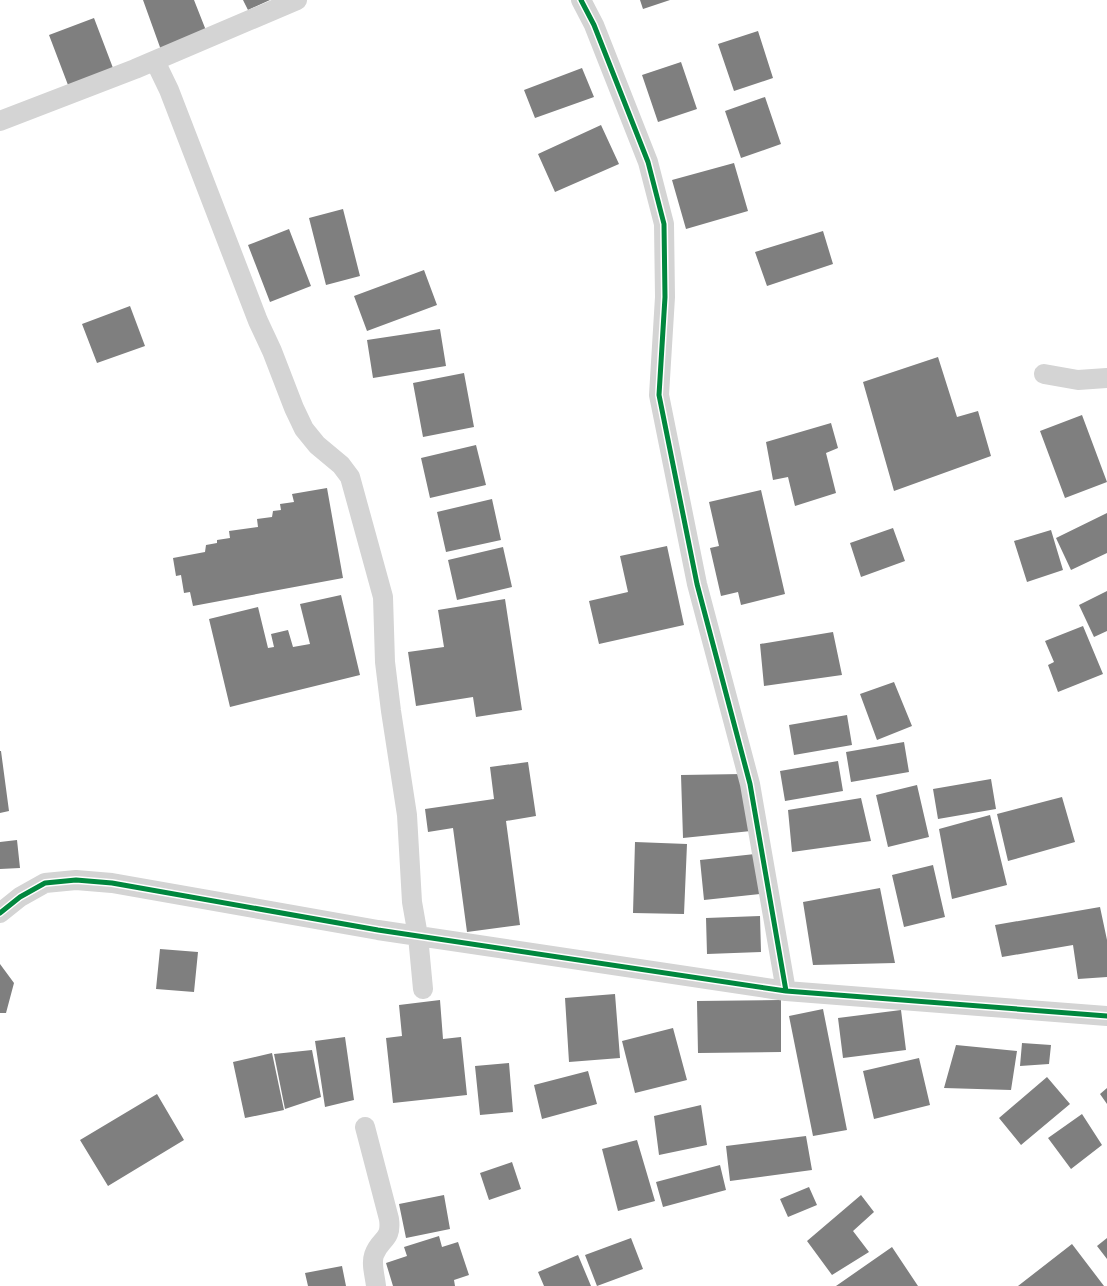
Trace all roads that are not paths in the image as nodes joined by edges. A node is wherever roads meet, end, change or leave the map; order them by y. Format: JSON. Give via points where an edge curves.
{"nodes":[{"id":1,"x":297,"y":0,"type":"edge"},
{"id":2,"x":581,"y":0,"type":"edge"},
{"id":3,"x":155,"y":61,"type":"junction"},
{"id":4,"x":0,"y":121,"type":"edge"},
{"id":5,"x":1044,"y":374,"type":"dead end"},
{"id":6,"x":1107,"y":378,"type":"edge"},
{"id":7,"x":0,"y":913,"type":"edge"},
{"id":8,"x":418,"y":936,"type":"junction"},
{"id":9,"x":423,"y":989,"type":"dead end"},
{"id":10,"x":786,"y":991,"type":"junction"},
{"id":11,"x":1107,"y":1016,"type":"edge"},
{"id":12,"x":365,"y":1127,"type":"dead end"},
{"id":13,"x":376,"y":1286,"type":"edge"}],
"edges":[{"from":1,"to":3,"type":"street"},
{"from":2,"to":10,"type":"street","via":[[594,25],[648,162],[664,224],[665,297],[659,395],[697,584],[750,784]]},
{"from":3,"to":4,"type":"street"},
{"from":3,"to":8,"type":"street","via":[[169,90],[294,408],[304,429],[317,445],[341,464],[350,477],[383,597],[385,662],[407,815],[412,902]]},
{"from":5,"to":6,"type":"street","via":[[1078,380]]},
{"from":7,"to":8,"type":"street","via":[[20,897],[45,883],[76,880],[112,883]]},
{"from":8,"to":9,"type":"street"},
{"from":8,"to":10,"type":"street"},
{"from":10,"to":11,"type":"street"},
{"from":12,"to":13,"type":"street","via":[[391,1228],[374,1255]]}]}
